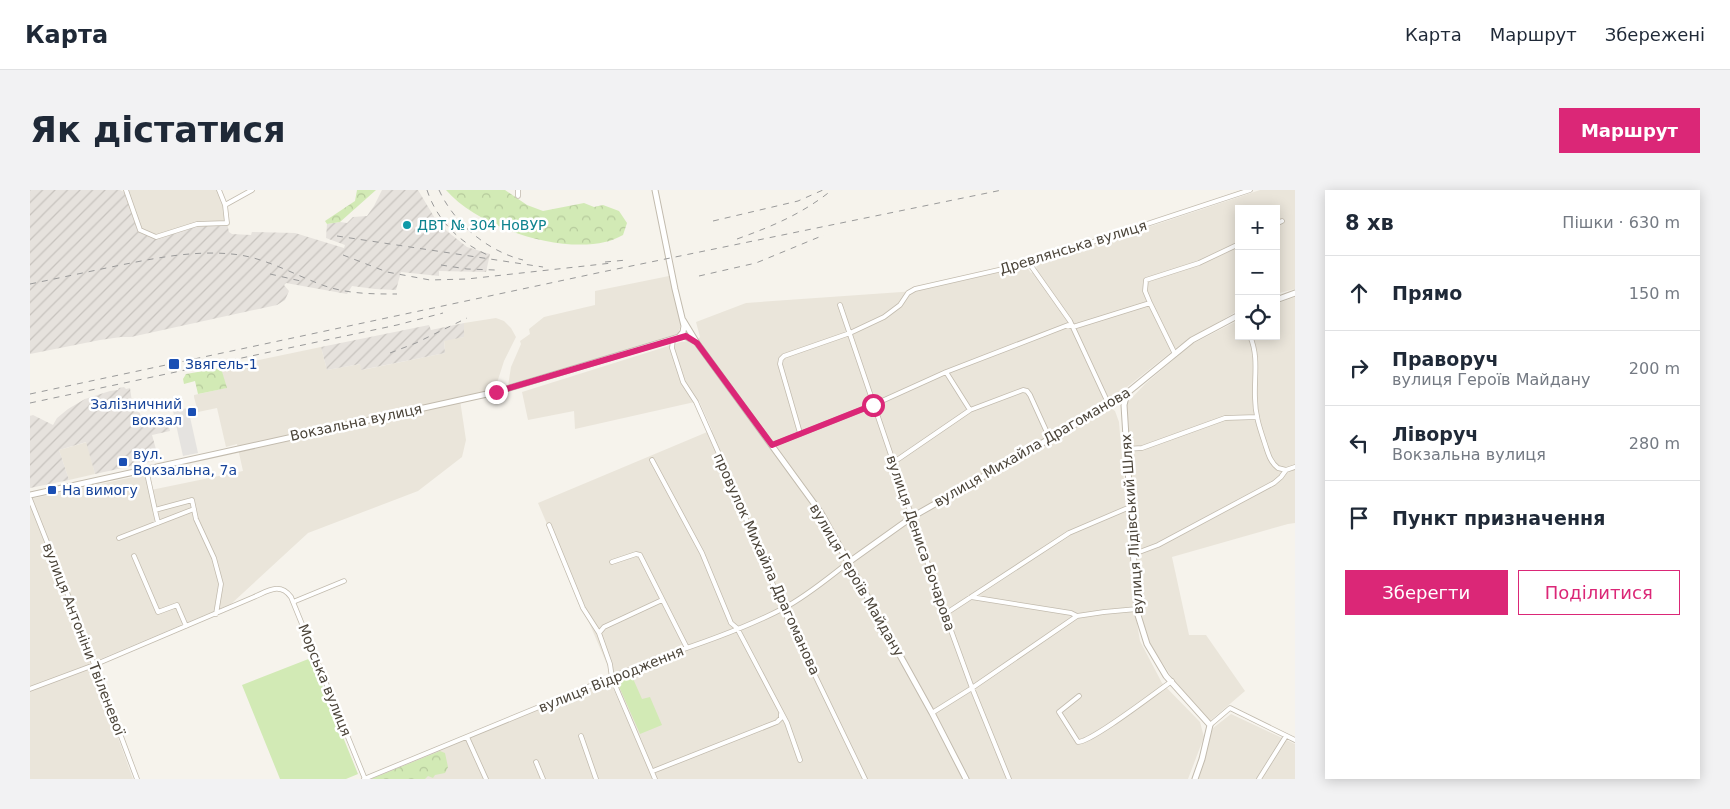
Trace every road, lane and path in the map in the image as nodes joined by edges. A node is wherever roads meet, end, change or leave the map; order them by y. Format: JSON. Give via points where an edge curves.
{"nodes":[{"id":1,"x":126,"y":190,"type":"edge"},
{"id":2,"x":219,"y":190,"type":"edge"},
{"id":3,"x":252,"y":190,"type":"edge"},
{"id":4,"x":518,"y":190,"type":"edge"},
{"id":5,"x":655,"y":190,"type":"edge"},
{"id":6,"x":1250,"y":190,"type":"edge"},
{"id":7,"x":518,"y":196,"type":"dead end"},
{"id":8,"x":225,"y":205,"type":"junction"},
{"id":9,"x":1235,"y":246,"type":"edge"},
{"id":10,"x":1029,"y":263,"type":"junction"},
{"id":11,"x":1295,"y":293,"type":"edge"},
{"id":12,"x":1280,"y":299,"type":"edge"},
{"id":13,"x":1150,"y":303,"type":"junction"},
{"id":14,"x":840,"y":305,"type":"dead end"},
{"id":15,"x":1235,"y":317,"type":"edge"},
{"id":16,"x":683,"y":320,"type":"junction"},
{"id":17,"x":1073,"y":327,"type":"junction"},
{"id":18,"x":850,"y":333,"type":"junction"},
{"id":19,"x":679,"y":337,"type":"junction"},
{"id":20,"x":673,"y":339,"type":"junction"},
{"id":21,"x":1251,"y":340,"type":"edge"},
{"id":22,"x":697,"y":343,"type":"junction"},
{"id":23,"x":1175,"y":354,"type":"junction"},
{"id":24,"x":946,"y":372,"type":"junction"},
{"id":25,"x":1127,"y":393,"type":"junction"},
{"id":26,"x":873,"y":405,"type":"junction"},
{"id":27,"x":1109,"y":405,"type":"junction"},
{"id":28,"x":970,"y":410,"type":"junction"},
{"id":29,"x":1257,"y":417,"type":"junction"},
{"id":30,"x":800,"y":433,"type":"junction"},
{"id":31,"x":1050,"y":439,"type":"junction"},
{"id":32,"x":772,"y":445,"type":"junction"},
{"id":33,"x":1126,"y":449,"type":"junction"},
{"id":34,"x":652,"y":460,"type":"dead end"},
{"id":35,"x":894,"y":462,"type":"junction"},
{"id":36,"x":1295,"y":467,"type":"edge"},
{"id":37,"x":146,"y":469,"type":"junction"},
{"id":38,"x":1286,"y":470,"type":"junction"},
{"id":39,"x":30,"y":495,"type":"edge"},
{"id":40,"x":30,"y":499,"type":"edge"},
{"id":41,"x":1130,"y":507,"type":"junction"},
{"id":42,"x":194,"y":509,"type":"junction"},
{"id":43,"x":155,"y":510,"type":"junction"},
{"id":44,"x":912,"y":517,"type":"junction"},
{"id":45,"x":158,"y":523,"type":"junction"},
{"id":46,"x":549,"y":526,"type":"dead end"},
{"id":47,"x":119,"y":538,"type":"dead end"},
{"id":48,"x":1134,"y":554,"type":"junction"},
{"id":49,"x":134,"y":556,"type":"dead end"},
{"id":50,"x":612,"y":562,"type":"dead end"},
{"id":51,"x":849,"y":562,"type":"junction"},
{"id":52,"x":344,"y":581,"type":"dead end"},
{"id":53,"x":971,"y":597,"type":"junction"},
{"id":54,"x":662,"y":600,"type":"junction"},
{"id":55,"x":293,"y":602,"type":"junction"},
{"id":56,"x":783,"y":608,"type":"junction"},
{"id":57,"x":1137,"y":610,"type":"junction"},
{"id":58,"x":216,"y":614,"type":"junction"},
{"id":59,"x":945,"y":614,"type":"junction"},
{"id":60,"x":1078,"y":616,"type":"junction"},
{"id":61,"x":186,"y":626,"type":"junction"},
{"id":62,"x":737,"y":628,"type":"junction"},
{"id":63,"x":599,"y":633,"type":"junction"},
{"id":64,"x":687,"y":648,"type":"junction"},
{"id":65,"x":94,"y":664,"type":"junction"},
{"id":66,"x":612,"y":678,"type":"junction"},
{"id":67,"x":1172,"y":682,"type":"junction"},
{"id":68,"x":972,"y":688,"type":"junction"},
{"id":69,"x":30,"y":689,"type":"edge"},
{"id":70,"x":1079,"y":696,"type":"dead end"},
{"id":71,"x":780,"y":712,"type":"junction"},
{"id":72,"x":932,"y":713,"type":"junction"},
{"id":73,"x":1210,"y":725,"type":"junction"},
{"id":74,"x":581,"y":736,"type":"dead end"},
{"id":75,"x":1286,"y":736,"type":"junction"},
{"id":76,"x":467,"y":737,"type":"junction"},
{"id":77,"x":1295,"y":740,"type":"edge"},
{"id":78,"x":800,"y":760,"type":"dead end"},
{"id":79,"x":536,"y":762,"type":"dead end"},
{"id":80,"x":653,"y":771,"type":"junction"},
{"id":81,"x":137,"y":779,"type":"edge"},
{"id":82,"x":364,"y":779,"type":"edge"},
{"id":83,"x":486,"y":779,"type":"edge"},
{"id":84,"x":543,"y":779,"type":"edge"},
{"id":85,"x":596,"y":779,"type":"edge"},
{"id":86,"x":655,"y":779,"type":"edge"},
{"id":87,"x":866,"y":779,"type":"edge"},
{"id":88,"x":966,"y":779,"type":"edge"},
{"id":89,"x":1009,"y":779,"type":"edge"},
{"id":90,"x":1195,"y":779,"type":"edge"},
{"id":91,"x":1259,"y":779,"type":"edge"}],
"edges":[{"from":1,"to":8,"type":"street","via":[[140,230],[156,237],[197,224],[227,223]]},
{"from":2,"to":8,"type":"street"},
{"from":3,"to":8,"type":"street"},
{"from":4,"to":7,"type":"street"},
{"from":5,"to":16,"type":"street"},
{"from":6,"to":10,"type":"street","name":"Древлянська вулиця"},
{"from":9,"to":13,"type":"street","via":[[1199,263],[1146,280],[1145,291]]},
{"from":10,"to":17,"type":"street"},
{"from":10,"to":18,"type":"street","name":"Древлянська вулиця","via":[[915,289],[884,317]]},
{"from":11,"to":12,"type":"street"},
{"from":13,"to":17,"type":"street"},
{"from":13,"to":23,"type":"street"},
{"from":14,"to":18,"type":"street","name":"вулиця Дениса Бочарова"},
{"from":15,"to":23,"type":"street","name":"вулиця Михайла Драгоманова","via":[[1192,340]]},
{"from":16,"to":19,"type":"street","via":[[683,332]]},
{"from":16,"to":22,"type":"street","name":"вулиця Героїв Майдану"},
{"from":17,"to":24,"type":"street","via":[[1068,325]]},
{"from":17,"to":27,"type":"street"},
{"from":18,"to":26,"type":"street","name":"вулиця Дениса Бочарова"},
{"from":18,"to":30,"type":"street","name":"Древлянська вулиця","via":[[781,359]]},
{"from":19,"to":20,"type":"street","name":"Вокзальна вулиця"},
{"from":19,"to":22,"type":"street","via":[[686,336]]},
{"from":20,"to":37,"type":"street","name":"Вокзальна вулиця","via":[[496,392]]},
{"from":20,"to":56,"type":"street","name":"провулок Михайла Драгоманова","via":[[672,348],[680,374],[696,402]]},
{"from":21,"to":29,"type":"street","via":[[1256,359]]},
{"from":22,"to":32,"type":"street","name":"вулиця Героїв Майдану"},
{"from":23,"to":25,"type":"street","name":"вулиця Михайла Драгоманова"},
{"from":24,"to":26,"type":"street"},
{"from":24,"to":28,"type":"street"},
{"from":25,"to":27,"type":"street","name":"вулиця Михайла Драгоманова"},
{"from":25,"to":33,"type":"street","name":"вулиця Лідівський Шлях","via":[[1124,406]]},
{"from":26,"to":30,"type":"street"},
{"from":26,"to":35,"type":"street","name":"вулиця Дениса Бочарова"},
{"from":27,"to":31,"type":"street","name":"вулиця Михайла Драгоманова"},
{"from":28,"to":31,"type":"street","via":[[1027,391]]},
{"from":28,"to":35,"type":"street"},
{"from":29,"to":33,"type":"street","via":[[1226,418],[1142,448]]},
{"from":29,"to":38,"type":"street","via":[[1270,460],[1278,468]]},
{"from":30,"to":32,"type":"street"},
{"from":31,"to":44,"type":"street","name":"вулиця Михайла Драгоманова"},
{"from":32,"to":51,"type":"street","name":"вулиця Героїв Майдану","via":[[821,513]]},
{"from":33,"to":41,"type":"street","name":"вулиця Лідівський Шлях"},
{"from":34,"to":62,"type":"street","via":[[702,553],[731,623]]},
{"from":35,"to":44,"type":"street","name":"вулиця Дениса Бочарова"},
{"from":36,"to":38,"type":"street"},
{"from":37,"to":39,"type":"street","name":"Вокзальна вулиця"},
{"from":37,"to":43,"type":"street"},
{"from":38,"to":48,"type":"street","via":[[1274,482],[1158,545]]},
{"from":40,"to":65,"type":"street","name":"вулиця Антоніни Твіленевої"},
{"from":41,"to":48,"type":"street","name":"вулиця Лідівський Шлях"},
{"from":41,"to":53,"type":"street","via":[[1069,532]]},
{"from":42,"to":43,"type":"street","via":[[192,500]]},
{"from":42,"to":45,"type":"street"},
{"from":42,"to":58,"type":"street","via":[[221,584]]},
{"from":43,"to":45,"type":"street"},
{"from":44,"to":51,"type":"street","name":"вулиця Михайла Драгоманова"},
{"from":44,"to":59,"type":"street","name":"вулиця Дениса Бочарова"},
{"from":45,"to":47,"type":"street"},
{"from":46,"to":63,"type":"street","via":[[583,608]]},
{"from":48,"to":57,"type":"street","name":"вулиця Лідівський Шлях"},
{"from":49,"to":61,"type":"street","via":[[158,612],[177,604]]},
{"from":50,"to":54,"type":"street","via":[[640,555]]},
{"from":51,"to":56,"type":"street","name":"вулиця Відродження"},
{"from":51,"to":72,"type":"street","name":"вулиця Героїв Майдану"},
{"from":52,"to":55,"type":"street"},
{"from":53,"to":59,"type":"street"},
{"from":53,"to":60,"type":"street","via":[[1071,612]]},
{"from":54,"to":63,"type":"street","via":[[604,627]]},
{"from":54,"to":64,"type":"street"},
{"from":55,"to":58,"type":"street","name":"Морська вулиця","via":[[286,590],[277,588]]},
{"from":55,"to":82,"type":"street","name":"Морська вулиця"},
{"from":56,"to":62,"type":"street","name":"вулиця Відродження"},
{"from":56,"to":87,"type":"street","name":"провулок Михайла Драгоманова"},
{"from":57,"to":60,"type":"street"},
{"from":57,"to":67,"type":"street","name":"вулиця Лідівський Шлях","via":[[1147,644]]},
{"from":58,"to":61,"type":"street"},
{"from":59,"to":68,"type":"street","name":"вулиця Дениса Бочарова"},
{"from":60,"to":68,"type":"street"},
{"from":61,"to":65,"type":"street"},
{"from":62,"to":64,"type":"street","name":"вулиця Відродження"},
{"from":62,"to":71,"type":"street"},
{"from":63,"to":66,"type":"street"},
{"from":64,"to":66,"type":"street","name":"вулиця Відродження"},
{"from":65,"to":69,"type":"street"},
{"from":65,"to":81,"type":"street","name":"вулиця Антоніни Твіленевої"},
{"from":66,"to":76,"type":"street","name":"вулиця Відродження"},
{"from":66,"to":80,"type":"street"},
{"from":67,"to":70,"type":"street","via":[[1083,742],[1078,742],[1059,712]]},
{"from":67,"to":73,"type":"street","name":"вулиця Лідівський Шлях"},
{"from":68,"to":72,"type":"street"},
{"from":68,"to":89,"type":"street","name":"вулиця Дениса Бочарова"},
{"from":71,"to":78,"type":"street"},
{"from":71,"to":80,"type":"street","via":[[782,718],[777,722]]},
{"from":72,"to":88,"type":"street","name":"вулиця Героїв Майдану"},
{"from":73,"to":75,"type":"street","via":[[1230,708]]},
{"from":73,"to":90,"type":"street"},
{"from":74,"to":85,"type":"street"},
{"from":75,"to":77,"type":"street"},
{"from":75,"to":91,"type":"street"},
{"from":76,"to":82,"type":"street","name":"вулиця Відродження"},
{"from":76,"to":83,"type":"street"},
{"from":79,"to":84,"type":"street"},
{"from":80,"to":86,"type":"street"}]}
